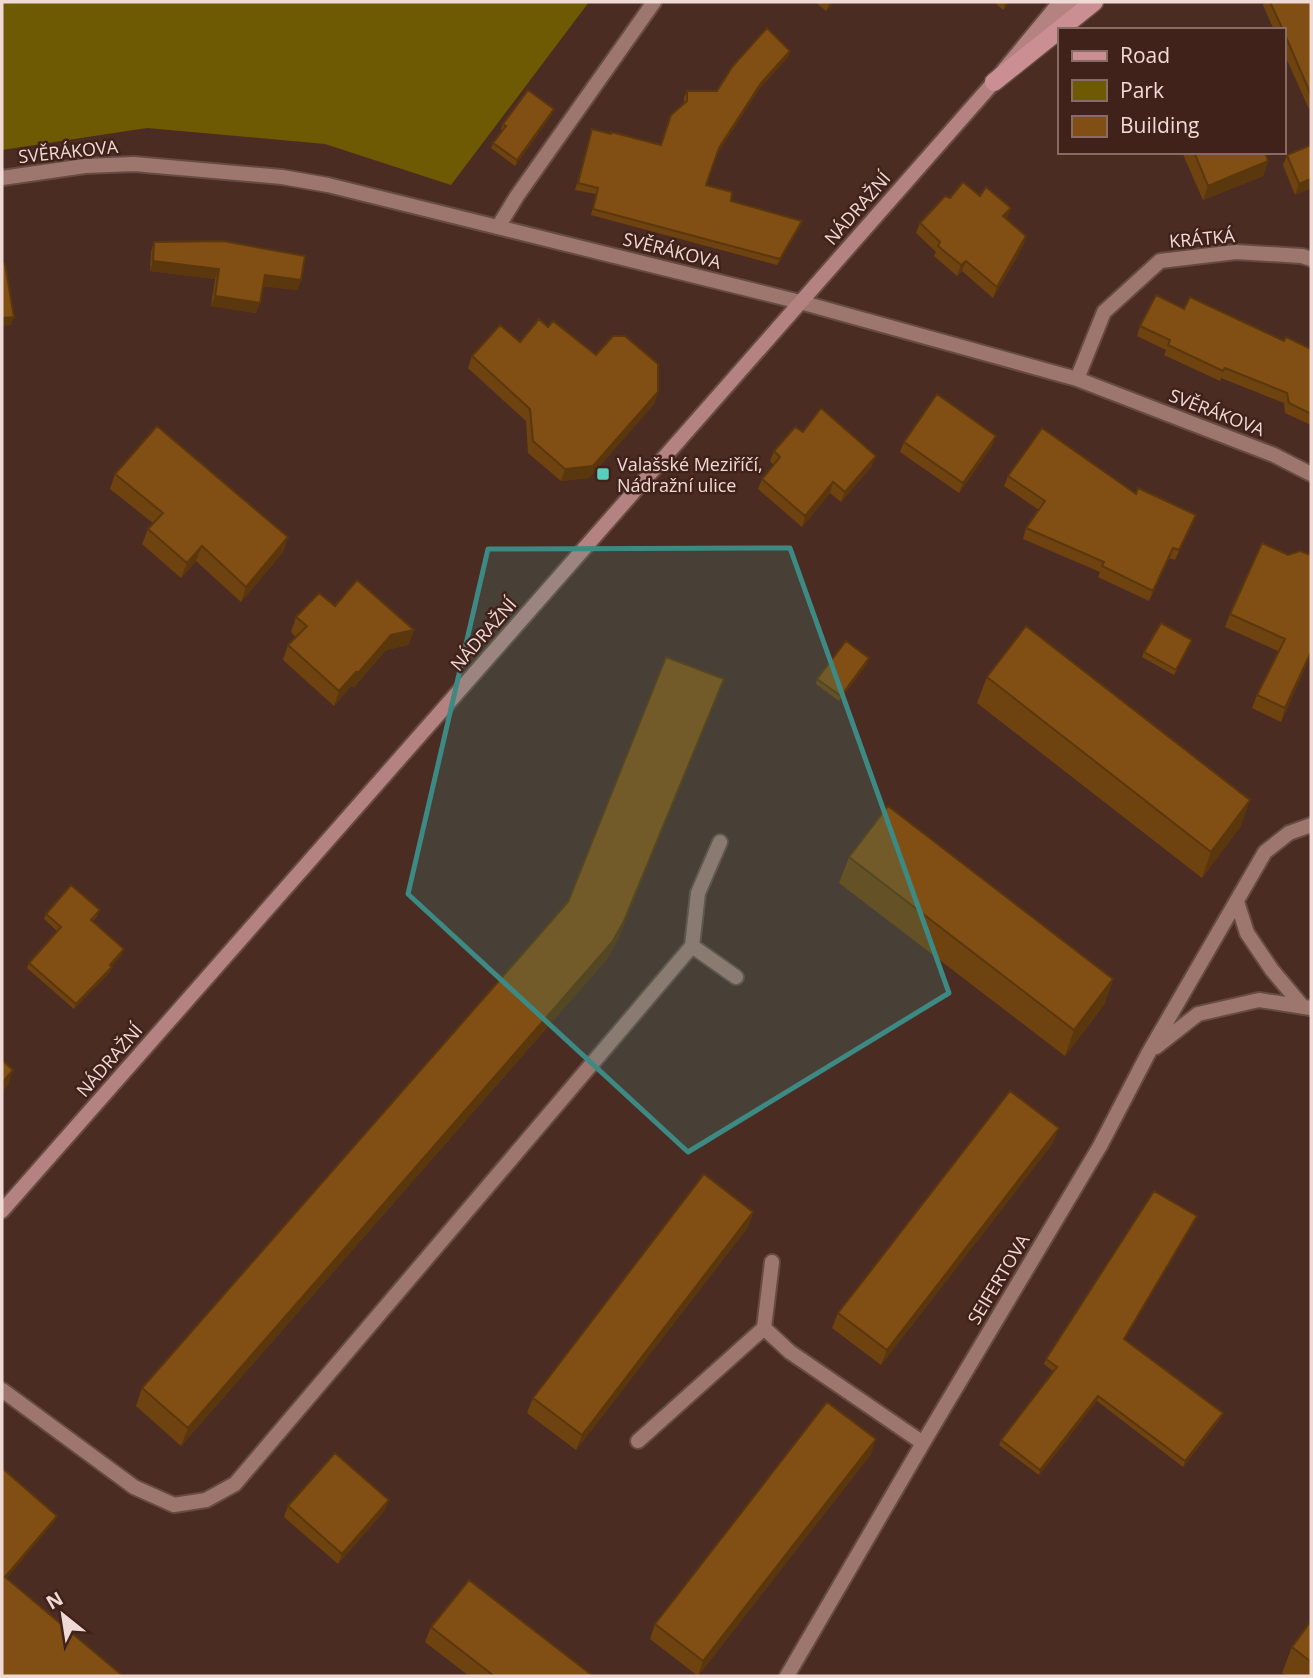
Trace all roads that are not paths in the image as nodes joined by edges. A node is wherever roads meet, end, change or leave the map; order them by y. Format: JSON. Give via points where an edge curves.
{"nodes":[{"id":1,"x":654,"y":2,"type":"edge"},
{"id":2,"x":1060,"y":2,"type":"edge"},
{"id":3,"x":1077,"y":2,"type":"edge"},
{"id":4,"x":1094,"y":2,"type":"edge"},
{"id":5,"x":1062,"y":28,"type":"edge"},
{"id":6,"x":1058,"y":31,"type":"edge"},
{"id":7,"x":994,"y":82,"type":"junction"},
{"id":8,"x":2,"y":178,"type":"edge"},
{"id":9,"x":498,"y":227,"type":"junction"},
{"id":10,"x":1311,"y":260,"type":"edge"},
{"id":11,"x":800,"y":302,"type":"junction"},
{"id":12,"x":1077,"y":379,"type":"junction"},
{"id":13,"x":1311,"y":474,"type":"edge"},
{"id":14,"x":1311,"y":825,"type":"edge"},
{"id":15,"x":720,"y":842,"type":"dead end"},
{"id":16,"x":1237,"y":902,"type":"junction"},
{"id":17,"x":692,"y":946,"type":"junction"},
{"id":18,"x":736,"y":977,"type":"dead end"},
{"id":19,"x":1307,"y":1007,"type":"edge"},
{"id":20,"x":1149,"y":1052,"type":"junction"},
{"id":21,"x":2,"y":1211,"type":"edge"},
{"id":22,"x":772,"y":1262,"type":"dead end"},
{"id":23,"x":764,"y":1328,"type":"junction"},
{"id":24,"x":2,"y":1390,"type":"edge"},
{"id":25,"x":638,"y":1441,"type":"dead end"},
{"id":26,"x":923,"y":1443,"type":"junction"},
{"id":27,"x":787,"y":1676,"type":"edge"}],
"edges":[{"from":1,"to":9,"type":"street"},
{"from":2,"to":7,"type":"main road","name":"NÁDRAŽNÍ"},
{"from":3,"to":7,"type":"main road","name":"NÁDRAŽNÍ"},
{"from":4,"to":5,"type":"main road"},
{"from":6,"to":7,"type":"main road"},
{"from":7,"to":11,"type":"main road","name":"NÁDRAŽNÍ"},
{"from":8,"to":9,"type":"street","name":"SVĚRÁKOVA","via":[[134,164],[282,177]]},
{"from":9,"to":11,"type":"street","name":"SVĚRÁKOVA"},
{"from":10,"to":12,"type":"street","name":"KRÁTKÁ","via":[[1236,252],[1160,261],[1104,312]]},
{"from":11,"to":12,"type":"street","name":"SVĚRÁKOVA"},
{"from":11,"to":21,"type":"main road","name":"NÁDRAŽNÍ"},
{"from":12,"to":13,"type":"street","name":"SVĚRÁKOVA","via":[[1274,455]]},
{"from":14,"to":16,"type":"street","via":[[1289,833],[1265,852]]},
{"from":15,"to":17,"type":"street","via":[[698,893]]},
{"from":16,"to":19,"type":"street","via":[[1247,933],[1272,970]]},
{"from":16,"to":20,"type":"street"},
{"from":17,"to":18,"type":"street"},
{"from":17,"to":24,"type":"street","via":[[235,1484],[206,1500],[174,1505],[134,1487]]},
{"from":19,"to":20,"type":"street","name":"SEIFERTOVA","via":[[1259,1000],[1198,1014]]},
{"from":20,"to":26,"type":"street","name":"SEIFERTOVA","via":[[1100,1146]]},
{"from":22,"to":23,"type":"street"},
{"from":23,"to":25,"type":"street"},
{"from":23,"to":26,"type":"street","via":[[790,1352]]},
{"from":26,"to":27,"type":"street","name":"SEIFERTOVA"}]}
